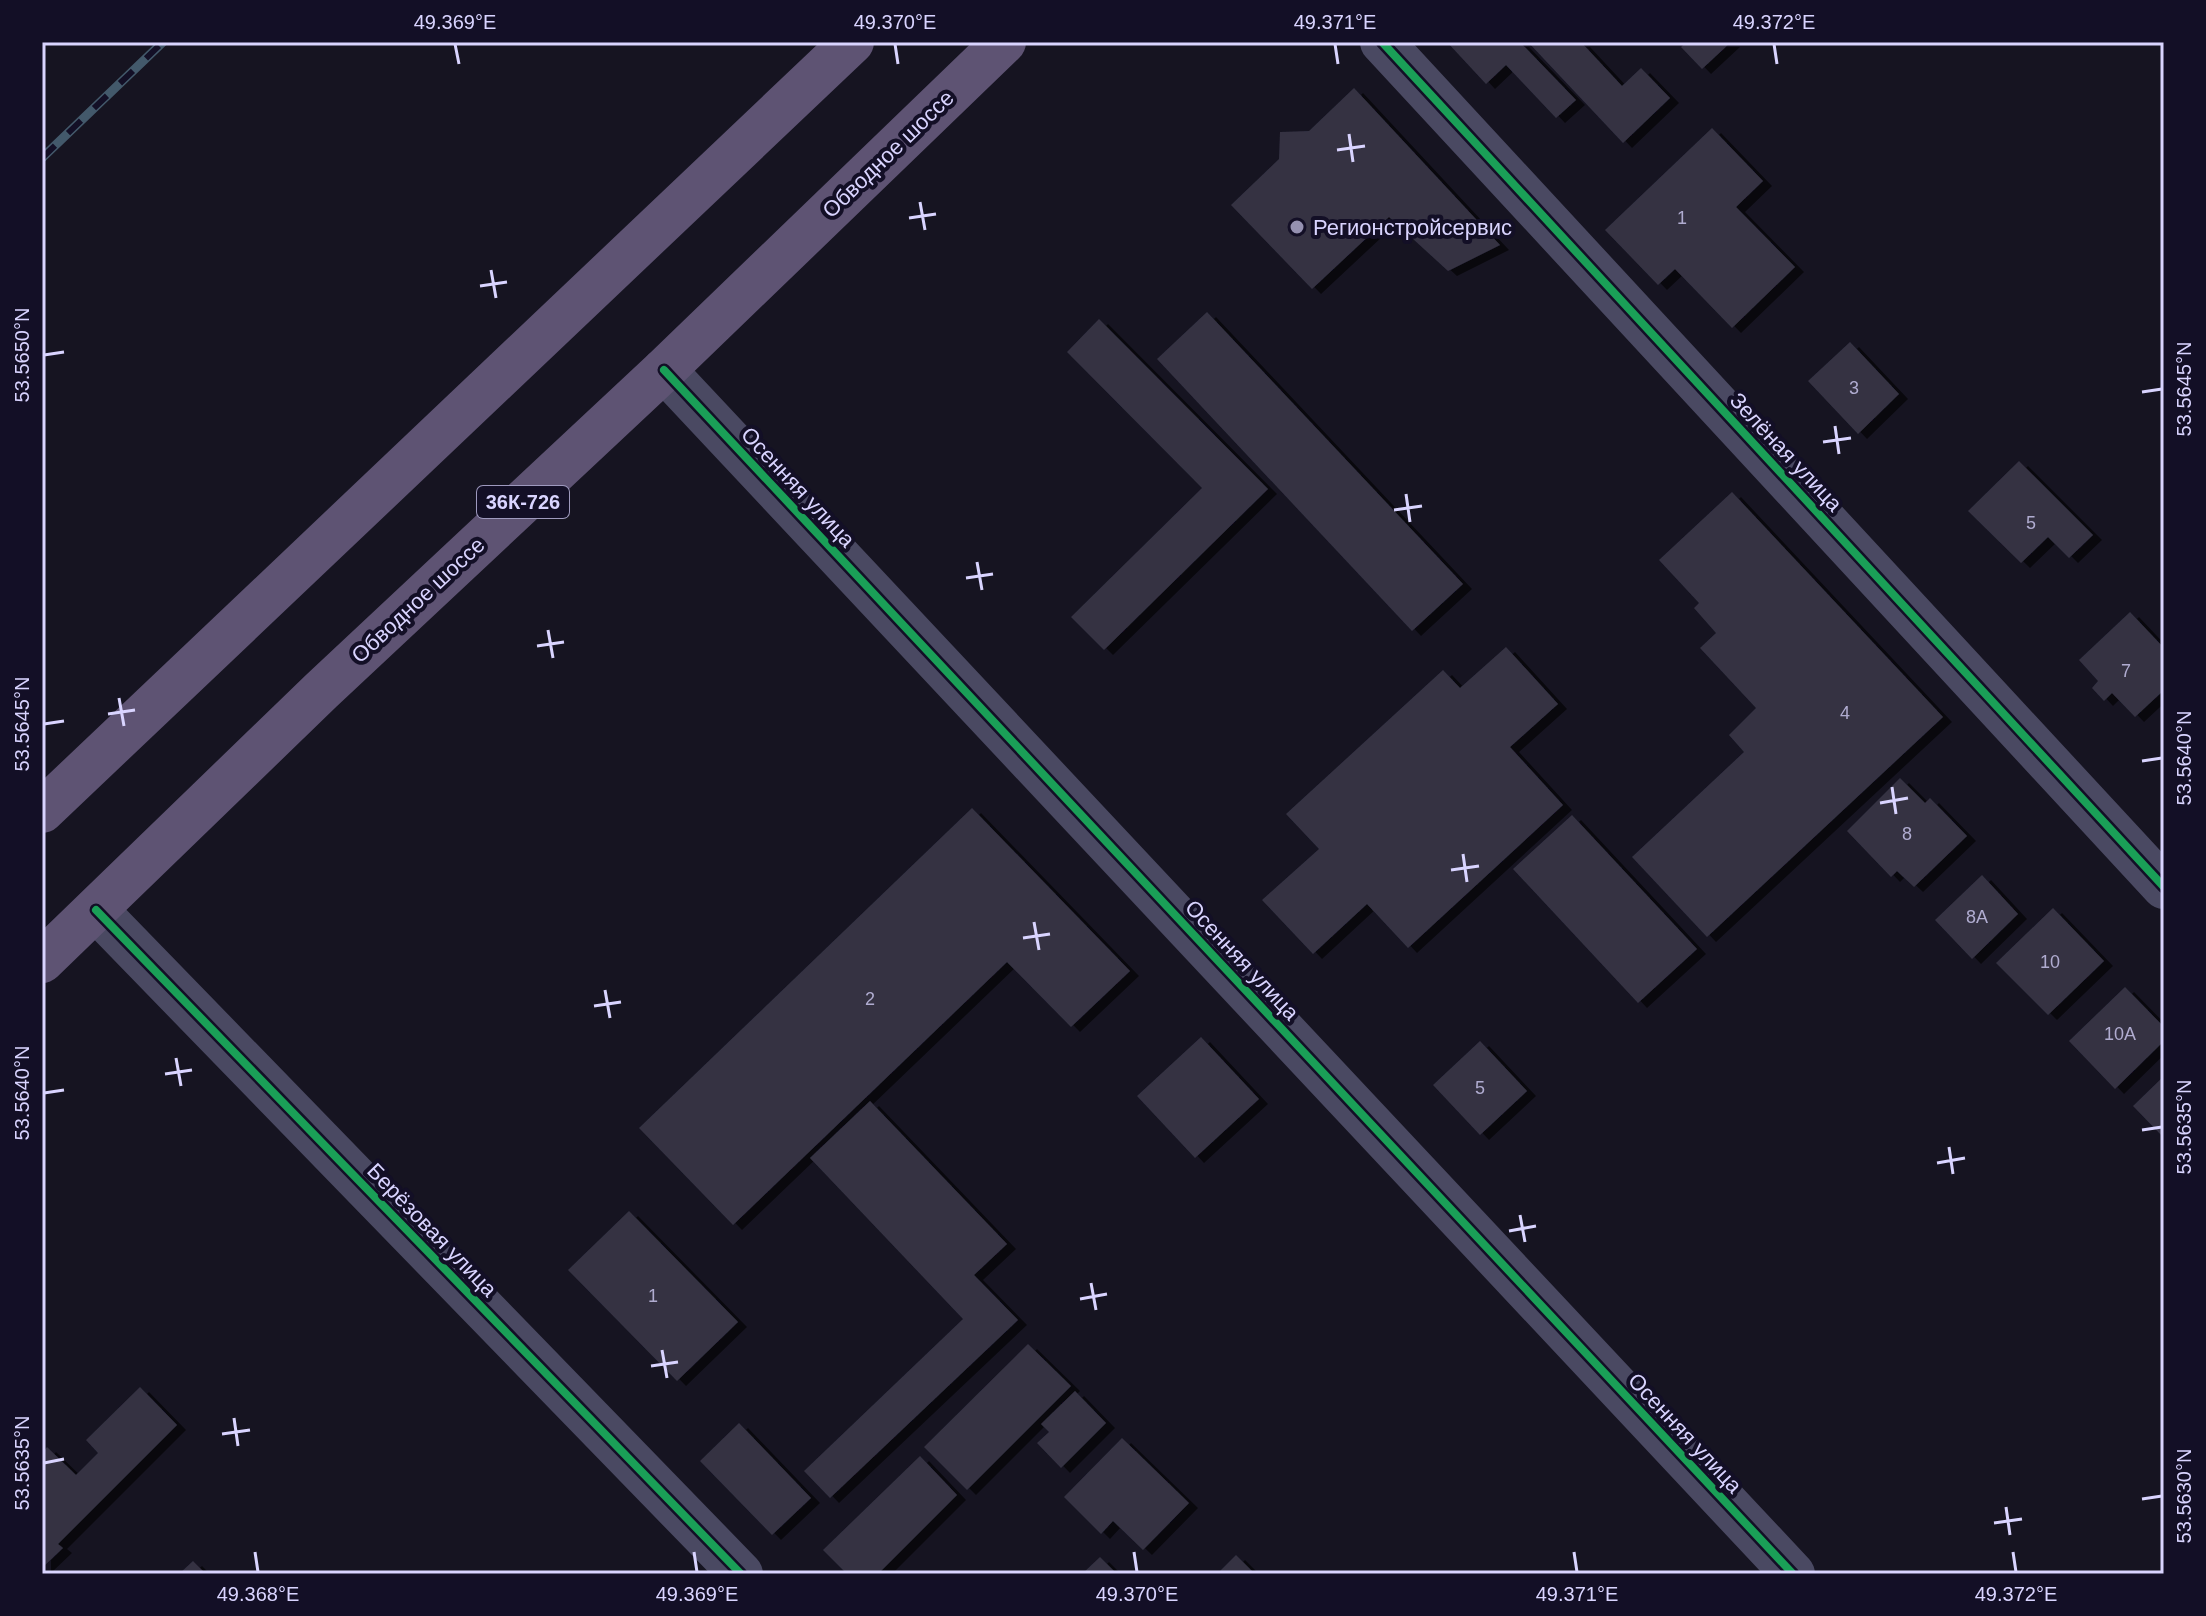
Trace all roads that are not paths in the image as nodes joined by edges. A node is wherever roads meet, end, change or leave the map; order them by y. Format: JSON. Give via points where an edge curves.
{"nodes":[{"id":1,"x":852,"y":42,"type":"edge"},
{"id":2,"x":1004,"y":42,"type":"edge"},
{"id":3,"x":1382,"y":42,"type":"edge"},
{"id":4,"x":664,"y":370,"type":"junction"},
{"id":5,"x":42,"y":811,"type":"edge"},
{"id":6,"x":2164,"y":887,"type":"edge"},
{"id":7,"x":96,"y":910,"type":"junction"},
{"id":8,"x":42,"y":961,"type":"edge"},
{"id":9,"x":741,"y":1574,"type":"edge"},
{"id":10,"x":1793,"y":1574,"type":"edge"}],
"edges":[{"from":1,"to":5,"type":"main road"},
{"from":2,"to":4,"type":"main road","name":"Обводное шоссе","number":"36К-726"},
{"from":3,"to":6,"type":"street","name":"Зелёная улица"},
{"from":4,"to":7,"type":"main road","name":"Обводное шоссе","number":"36К-726"},
{"from":4,"to":10,"type":"street","name":"Осенняя улица"},
{"from":7,"to":8,"type":"main road","name":"Обводное шоссе","number":"36К-726"},
{"from":7,"to":9,"type":"street","name":"Берёзовая улица"}]}
